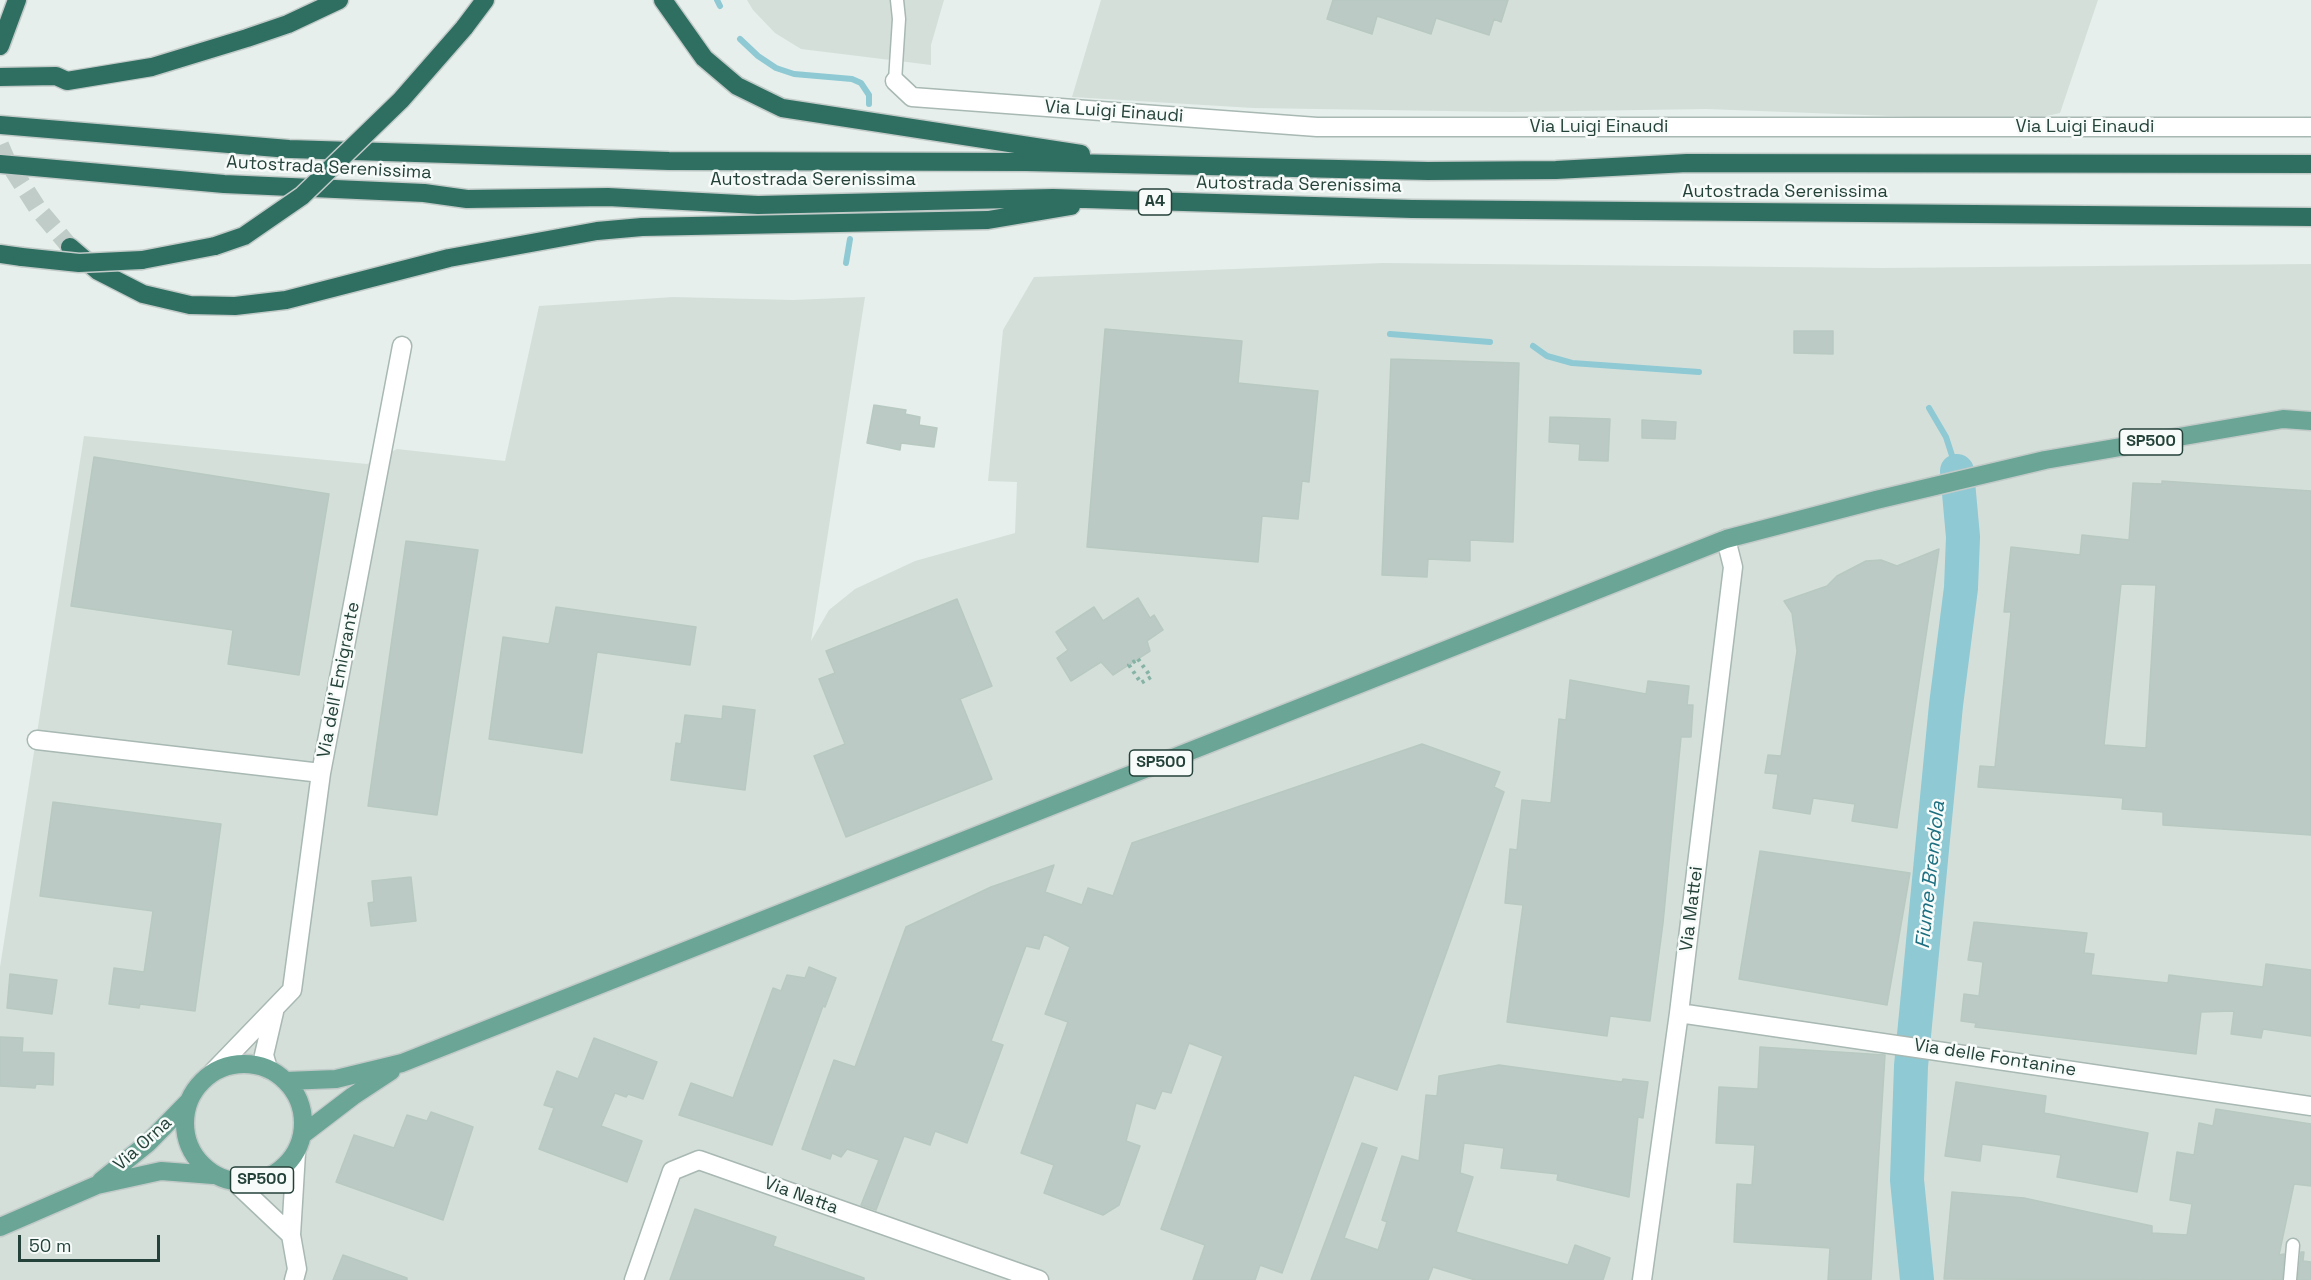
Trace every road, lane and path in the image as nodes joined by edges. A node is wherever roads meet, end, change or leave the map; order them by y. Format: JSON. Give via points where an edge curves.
{"nodes":[{"id":1,"x":17,"y":0,"type":"edge"},
{"id":2,"x":339,"y":0,"type":"edge"},
{"id":3,"x":485,"y":0,"type":"edge"},
{"id":4,"x":663,"y":0,"type":"edge"},
{"id":5,"x":897,"y":0,"type":"edge"},
{"id":6,"x":0,"y":46,"type":"edge"},
{"id":7,"x":0,"y":77,"type":"edge"},
{"id":8,"x":895,"y":81,"type":"joint"},
{"id":9,"x":0,"y":125,"type":"edge"},
{"id":10,"x":2311,"y":127,"type":"edge"},
{"id":11,"x":0,"y":164,"type":"edge"},
{"id":12,"x":1133,"y":164,"type":"junction"},
{"id":13,"x":2311,"y":164,"type":"edge"},
{"id":14,"x":1108,"y":200,"type":"junction"},
{"id":15,"x":2311,"y":217,"type":"edge"},
{"id":16,"x":70,"y":247,"type":"tunnel mouth"},
{"id":17,"x":0,"y":254,"type":"edge"},
{"id":18,"x":402,"y":346,"type":"dead end"},
{"id":19,"x":2311,"y":421,"type":"edge"},
{"id":20,"x":1726,"y":539,"type":"junction"},
{"id":21,"x":1140,"y":683,"type":"joint"},
{"id":22,"x":37,"y":740,"type":"dead end"},
{"id":23,"x":321,"y":774,"type":"junction"},
{"id":24,"x":275,"y":1011,"type":"junction"},
{"id":25,"x":1679,"y":1013,"type":"junction"},
{"id":26,"x":402,"y":1064,"type":"junction"},
{"id":27,"x":268,"y":1069,"type":"junction"},
{"id":28,"x":213,"y":1072,"type":"junction"},
{"id":29,"x":286,"y":1081,"type":"junction"},
{"id":30,"x":188,"y":1102,"type":"junction"},
{"id":31,"x":2311,"y":1107,"type":"edge"},
{"id":32,"x":302,"y":1135,"type":"junction"},
{"id":33,"x":296,"y":1153,"type":"junction"},
{"id":34,"x":213,"y":1174,"type":"junction"},
{"id":35,"x":236,"y":1183,"type":"junction"},
{"id":36,"x":97,"y":1185,"type":"junction"},
{"id":37,"x":0,"y":1227,"type":"edge"},
{"id":38,"x":291,"y":1235,"type":"junction"},
{"id":39,"x":2293,"y":1245,"type":"dead end"},
{"id":40,"x":294,"y":1280,"type":"edge"},
{"id":41,"x":634,"y":1280,"type":"edge"},
{"id":42,"x":1039,"y":1280,"type":"edge"},
{"id":43,"x":1642,"y":1280,"type":"edge"},
{"id":44,"x":2290,"y":1280,"type":"edge"}],
"edges":[{"from":1,"to":6,"type":"highway"},
{"from":2,"to":7,"type":"highway","via":[[257,35],[152,67],[67,81],[56,76]]},
{"from":3,"to":17,"type":"highway","bridge":true,"via":[[401,100],[302,196],[244,236],[215,246],[142,260],[79,263]]},
{"from":4,"to":12,"type":"highway","via":[[704,58],[737,86],[782,108]]},
{"from":5,"to":8,"type":"lane"},
{"from":8,"to":10,"type":"street","name":"Via Luigi Einaudi","via":[[912,97],[1317,127]]},
{"from":9,"to":12,"type":"highway","name":"Autostrada Serenissima","number":"A4","via":[[336,152],[669,161]]},
{"from":11,"to":14,"type":"highway","name":"Autostrada Serenissima","number":"A4","via":[[224,184],[467,199],[608,197],[758,205]]},
{"from":12,"to":13,"type":"highway","name":"Autostrada Serenissima","number":"A4","via":[[1428,171],[1708,163]]},
{"from":14,"to":15,"type":"highway","name":"Autostrada Serenissima","number":"A4","via":[[1723,213]]},
{"from":14,"to":16,"type":"highway","via":[[988,220],[597,231],[449,258],[286,300],[235,306],[190,304],[143,294],[98,271]]},
{"from":18,"to":23,"type":"street","name":"Via dell' Emigrante"},
{"from":19,"to":20,"type":"main road","number":"SP500","via":[[2283,419],[2045,460]]},
{"from":20,"to":25,"type":"street","name":"Via Mattei","via":[[1733,567]]},
{"from":20,"to":26,"type":"main road","number":"SP500"},
{"from":21,"to":21,"type":"path","via":[[1129,665],[1138,659],[1150,677]]},
{"from":22,"to":23,"type":"street"},
{"from":23,"to":24,"type":"street","name":"Via dell' Emigrante","via":[[292,990]]},
{"from":24,"to":27,"type":"street","name":"Via dell' Emigrante","via":[[264,1055]]},
{"from":24,"to":28,"type":"street","name":"Via dell' Emigrante"},
{"from":25,"to":31,"type":"street","name":"Via delle Fontanine"},
{"from":25,"to":43,"type":"street","name":"Via Mattei"},
{"from":26,"to":29,"type":"main road","number":"SP500","via":[[336,1078]]},
{"from":26,"to":32,"type":"main road","number":"SP500"},
{"from":27,"to":28,"type":"main road","number":"SP500","via":[[240,1064]]},
{"from":27,"to":29,"type":"main road","number":"SP500"},
{"from":28,"to":30,"type":"main road","number":"SP500","via":[[198,1085]]},
{"from":29,"to":32,"type":"main road","number":"SP500","via":[[301,1106]]},
{"from":30,"to":34,"type":"main road","number":"SP500","via":[[184,1123],[187,1143],[197,1161]]},
{"from":30,"to":36,"type":"main road","name":"Via Orna","number":"SP500","via":[[148,1143]]},
{"from":32,"to":33,"type":"main road","number":"SP500"},
{"from":33,"to":35,"type":"main road","number":"SP500","via":[[270,1177]]},
{"from":33,"to":38,"type":"street"},
{"from":34,"to":35,"type":"main road","number":"SP500"},
{"from":34,"to":36,"type":"main road","name":"Via Orna","number":"SP500","via":[[160,1171]]},
{"from":35,"to":38,"type":"street"},
{"from":36,"to":37,"type":"main road","name":"Via Orna","number":"SP500"},
{"from":38,"to":40,"type":"street","via":[[297,1269]]},
{"from":39,"to":44,"type":"lane"},
{"from":41,"to":42,"type":"street","name":"Via Natta","via":[[672,1171],[699,1160]]}]}
